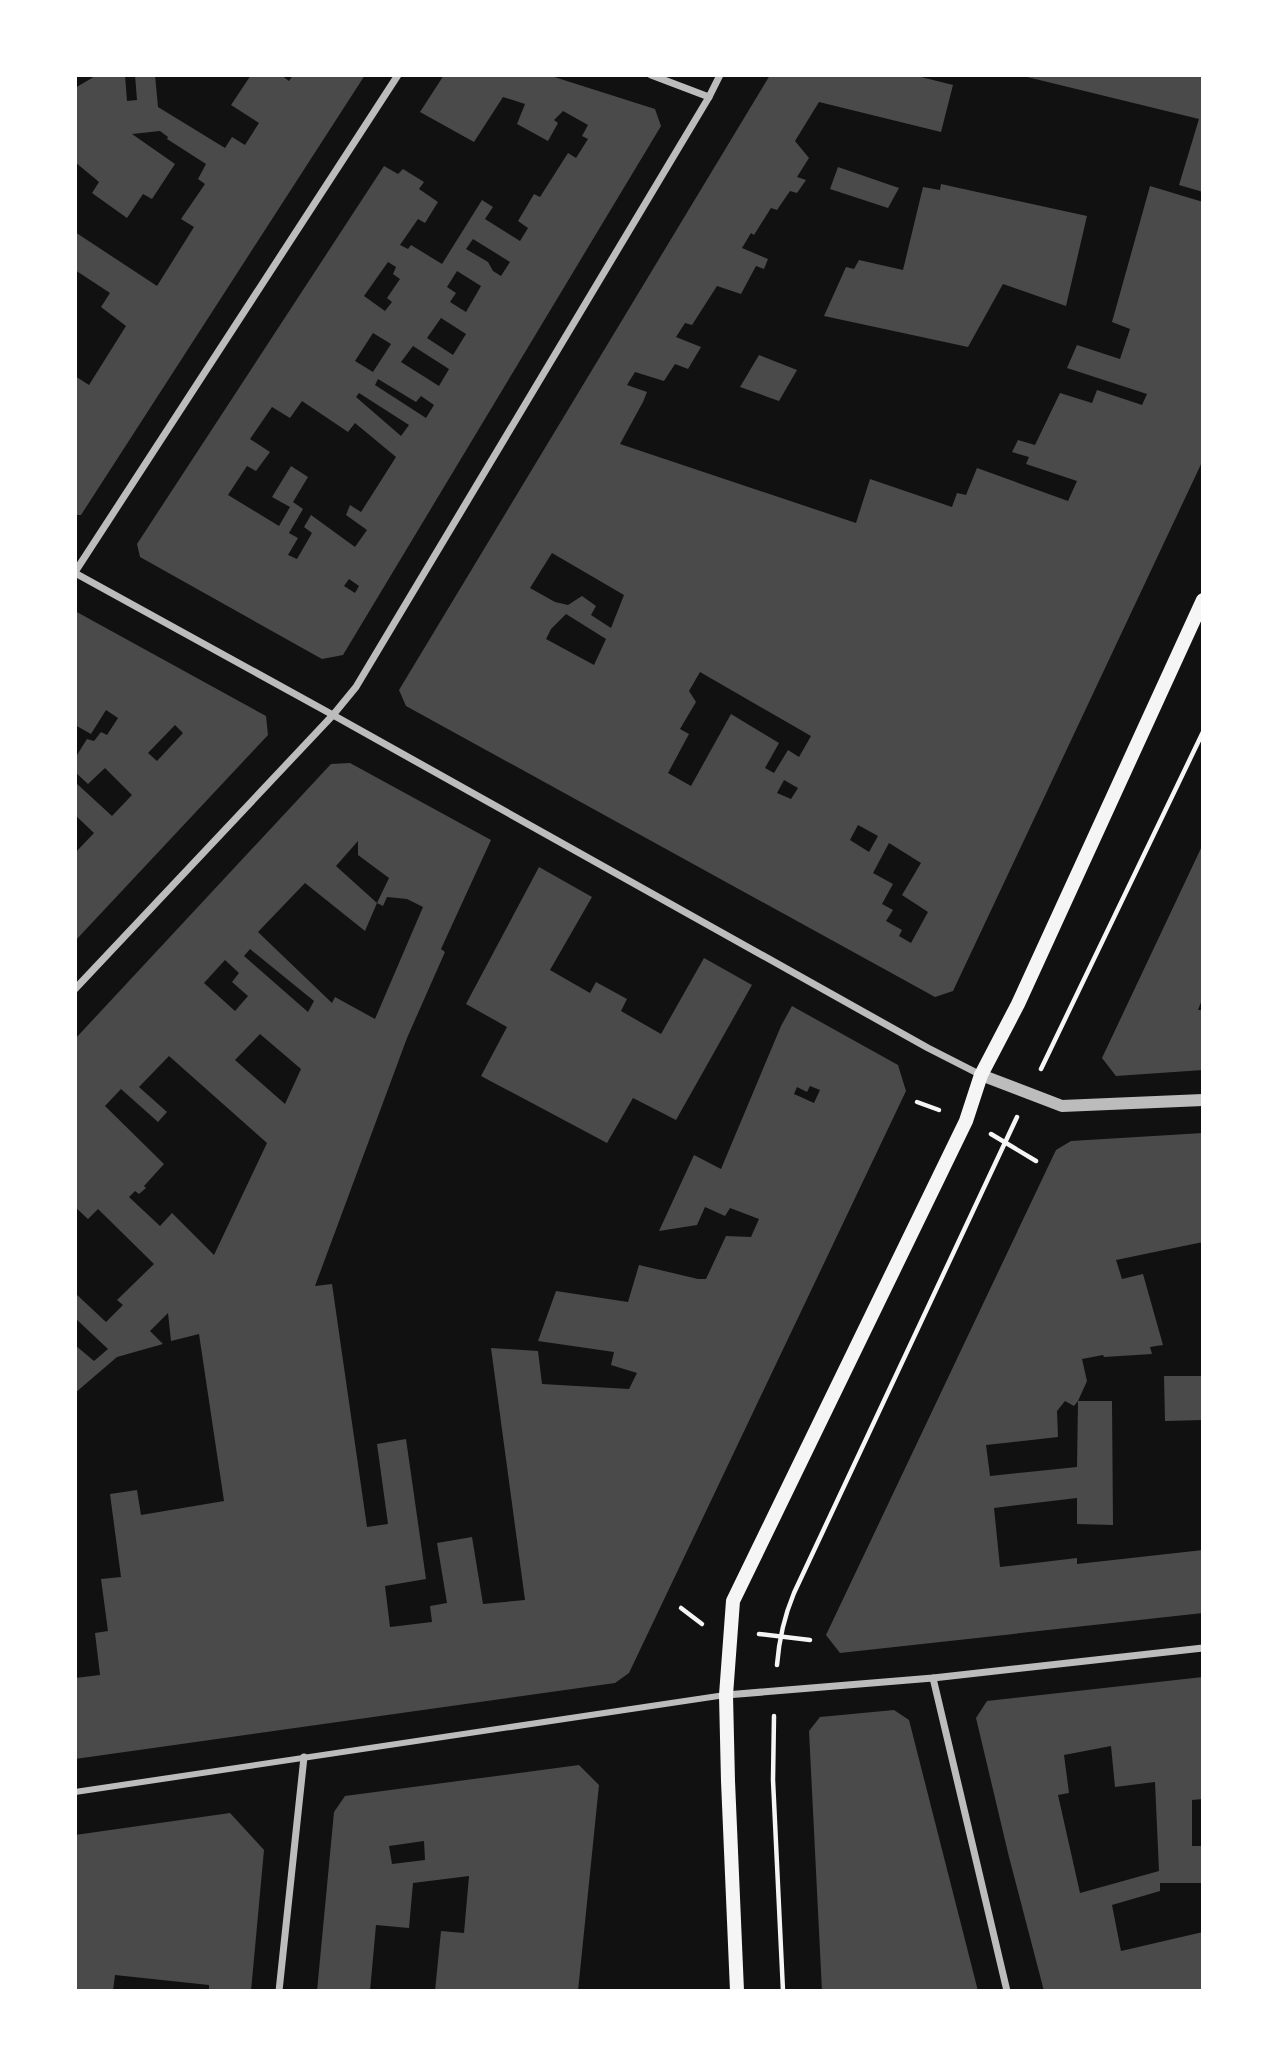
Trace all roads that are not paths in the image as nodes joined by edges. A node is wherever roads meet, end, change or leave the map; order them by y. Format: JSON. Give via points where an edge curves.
{"nodes":[{"id":1,"x":398,"y":75,"type":"edge"},
{"id":2,"x":651,"y":75,"type":"edge"},
{"id":3,"x":720,"y":75,"type":"edge"},
{"id":4,"x":709,"y":97,"type":"junction"},
{"id":5,"x":75,"y":573,"type":"edge"},
{"id":6,"x":1203,"y":600,"type":"edge"},
{"id":7,"x":333,"y":715,"type":"junction"},
{"id":8,"x":75,"y":989,"type":"edge"},
{"id":9,"x":981,"y":1075,"type":"junction"},
{"id":10,"x":1203,"y":1100,"type":"edge"},
{"id":11,"x":1203,"y":1648,"type":"edge"},
{"id":12,"x":933,"y":1678,"type":"junction"},
{"id":13,"x":726,"y":1695,"type":"junction"},
{"id":14,"x":304,"y":1757,"type":"junction"},
{"id":15,"x":75,"y":1792,"type":"edge"},
{"id":16,"x":279,"y":1991,"type":"edge"},
{"id":17,"x":737,"y":1991,"type":"edge"},
{"id":18,"x":1007,"y":1991,"type":"edge"}],
"edges":[{"from":1,"to":5,"type":"street"},
{"from":2,"to":4,"type":"street"},
{"from":3,"to":4,"type":"street"},
{"from":4,"to":7,"type":"street","via":[[356,687]]},
{"from":5,"to":7,"type":"street"},
{"from":6,"to":9,"type":"main road"},
{"from":7,"to":8,"type":"street"},
{"from":7,"to":9,"type":"street"},
{"from":9,"to":10,"type":"street","via":[[1062,1106]]},
{"from":9,"to":13,"type":"main road","via":[[966,1121],[733,1601]]},
{"from":11,"to":12,"type":"street"},
{"from":12,"to":13,"type":"street"},
{"from":12,"to":18,"type":"street"},
{"from":13,"to":14,"type":"street"},
{"from":13,"to":17,"type":"main road"},
{"from":14,"to":15,"type":"street"},
{"from":14,"to":16,"type":"street"}]}
